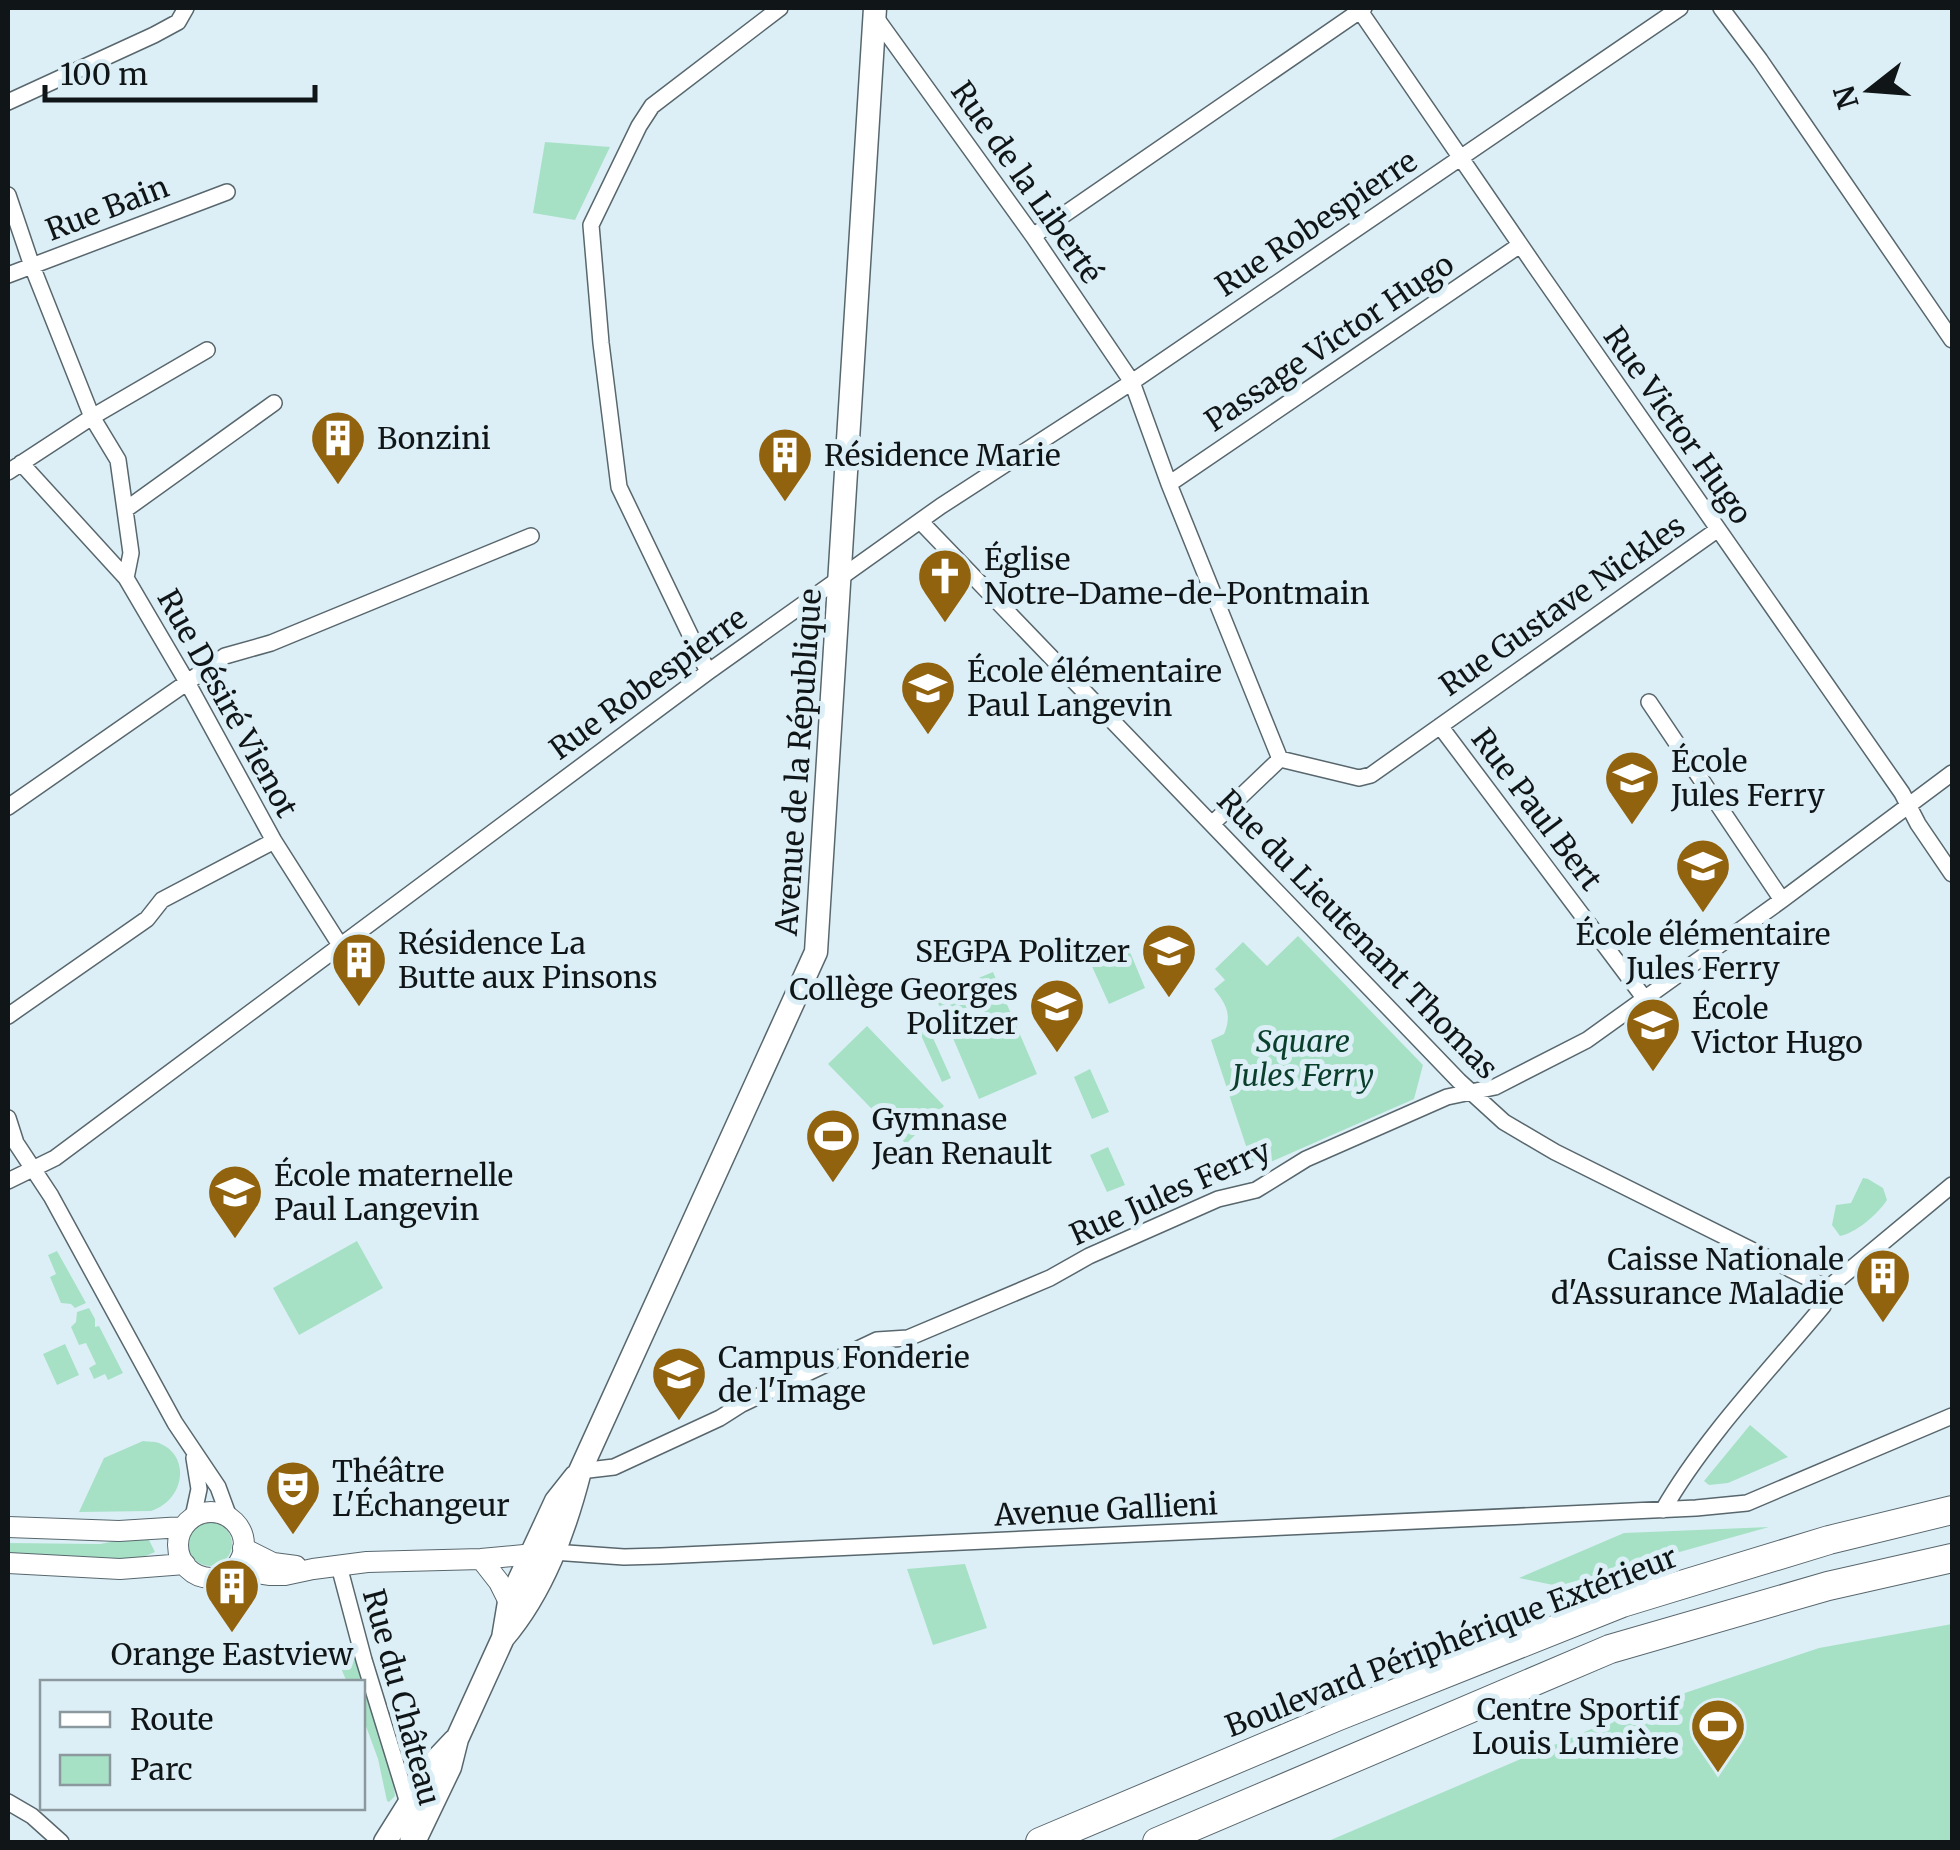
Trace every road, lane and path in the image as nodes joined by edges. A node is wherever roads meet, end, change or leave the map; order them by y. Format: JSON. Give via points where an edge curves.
{"nodes":[{"id":1,"x":186,"y":8,"type":"edge"},
{"id":2,"x":780,"y":8,"type":"edge"},
{"id":3,"x":1361,"y":8,"type":"edge"},
{"id":4,"x":1680,"y":8,"type":"edge"},
{"id":5,"x":1721,"y":8,"type":"edge"},
{"id":6,"x":874,"y":12,"type":"edge"},
{"id":7,"x":8,"y":102,"type":"edge"},
{"id":8,"x":1461,"y":157,"type":"junction"},
{"id":9,"x":227,"y":192,"type":"dead end"},
{"id":10,"x":8,"y":195,"type":"edge"},
{"id":11,"x":1033,"y":236,"type":"junction"},
{"id":12,"x":1520,"y":245,"type":"junction"},
{"id":13,"x":32,"y":266,"type":"junction"},
{"id":14,"x":8,"y":274,"type":"edge"},
{"id":15,"x":1952,"y":340,"type":"edge"},
{"id":16,"x":207,"y":350,"type":"dead end"},
{"id":17,"x":1132,"y":382,"type":"junction"},
{"id":18,"x":274,"y":403,"type":"dead end"},
{"id":19,"x":92,"y":417,"type":"junction"},
{"id":20,"x":14,"y":468,"type":"edge"},
{"id":21,"x":1169,"y":484,"type":"junction"},
{"id":22,"x":125,"y":510,"type":"junction"},
{"id":23,"x":920,"y":521,"type":"junction"},
{"id":24,"x":1717,"y":530,"type":"junction"},
{"id":25,"x":531,"y":536,"type":"dead end"},
{"id":26,"x":126,"y":578,"type":"junction"},
{"id":27,"x":840,"y":578,"type":"junction"},
{"id":28,"x":708,"y":672,"type":"junction"},
{"id":29,"x":187,"y":682,"type":"junction"},
{"id":30,"x":1649,"y":702,"type":"dead end"},
{"id":31,"x":1440,"y":726,"type":"junction"},
{"id":32,"x":1280,"y":759,"type":"junction"},
{"id":33,"x":1952,"y":774,"type":"edge"},
{"id":34,"x":1908,"y":806,"type":"junction"},
{"id":35,"x":8,"y":807,"type":"edge"},
{"id":36,"x":1212,"y":824,"type":"junction"},
{"id":37,"x":274,"y":842,"type":"junction"},
{"id":38,"x":1952,"y":874,"type":"edge"},
{"id":39,"x":1782,"y":900,"type":"junction"},
{"id":40,"x":340,"y":945,"type":"junction"},
{"id":41,"x":1645,"y":999,"type":"junction"},
{"id":42,"x":8,"y":1016,"type":"edge"},
{"id":43,"x":1471,"y":1092,"type":"junction"},
{"id":44,"x":8,"y":1118,"type":"edge"},
{"id":45,"x":33,"y":1169,"type":"junction"},
{"id":46,"x":8,"y":1181,"type":"edge"},
{"id":47,"x":1952,"y":1185,"type":"edge"},
{"id":48,"x":1828,"y":1288,"type":"junction"},
{"id":49,"x":1952,"y":1416,"type":"edge"},
{"id":50,"x":192,"y":1449,"type":"junction"},
{"id":51,"x":580,"y":1470,"type":"junction"},
{"id":52,"x":1663,"y":1510,"type":"junction"},
{"id":53,"x":1952,"y":1510,"type":"edge"},
{"id":54,"x":229,"y":1517,"type":"junction"},
{"id":55,"x":188,"y":1522,"type":"junction"},
{"id":56,"x":8,"y":1527,"type":"edge"},
{"id":57,"x":243,"y":1548,"type":"junction"},
{"id":58,"x":542,"y":1553,"type":"junction"},
{"id":59,"x":1952,"y":1558,"type":"edge"},
{"id":60,"x":482,"y":1559,"type":"junction"},
{"id":61,"x":8,"y":1563,"type":"edge"},
{"id":62,"x":185,"y":1564,"type":"junction"},
{"id":63,"x":339,"y":1566,"type":"junction"},
{"id":64,"x":233,"y":1569,"type":"junction"},
{"id":65,"x":313,"y":1569,"type":"junction"},
{"id":66,"x":509,"y":1602,"type":"junction"},
{"id":67,"x":503,"y":1638,"type":"junction"},
{"id":68,"x":456,"y":1739,"type":"junction"},
{"id":69,"x":8,"y":1802,"type":"edge"},
{"id":70,"x":408,"y":1803,"type":"junction"},
{"id":71,"x":61,"y":1842,"type":"edge"},
{"id":72,"x":385,"y":1842,"type":"edge"},
{"id":73,"x":411,"y":1842,"type":"edge"},
{"id":74,"x":1040,"y":1842,"type":"edge"},
{"id":75,"x":1157,"y":1842,"type":"edge"}],
"edges":[{"from":1,"to":7,"type":"street","via":[[178,22],[154,35]]},
{"from":2,"to":28,"type":"street","via":[[652,106],[591,225],[619,487]]},
{"from":3,"to":8,"type":"street","name":"Rue Victor Hugo"},
{"from":3,"to":11,"type":"street"},
{"from":4,"to":8,"type":"street","name":"Rue Robespierre"},
{"from":5,"to":15,"type":"street"},
{"from":6,"to":11,"type":"street","name":"Rue de la Liberté"},
{"from":6,"to":27,"type":"main road","name":"Avenue de la République"},
{"from":8,"to":12,"type":"street","name":"Rue Victor Hugo"},
{"from":8,"to":17,"type":"street","name":"Rue Robespierre"},
{"from":9,"to":13,"type":"street","name":"Rue Bain"},
{"from":10,"to":13,"type":"street","name":"Rue Désiré Vienot"},
{"from":11,"to":17,"type":"street","name":"Rue de la Liberté"},
{"from":12,"to":21,"type":"street","name":"Passage Victor Hugo"},
{"from":12,"to":24,"type":"street","name":"Rue Victor Hugo"},
{"from":13,"to":14,"type":"street","name":"Rue Bain"},
{"from":13,"to":19,"type":"street","name":"Rue Désiré Vienot"},
{"from":16,"to":19,"type":"street"},
{"from":17,"to":21,"type":"street","name":"Rue de la Liberté"},
{"from":17,"to":23,"type":"street","name":"Rue Robespierre"},
{"from":18,"to":22,"type":"street"},
{"from":19,"to":20,"type":"street"},
{"from":19,"to":22,"type":"street","name":"Rue Désiré Vienot","via":[[118,460]]},
{"from":20,"to":26,"type":"street"},
{"from":21,"to":32,"type":"street","name":"Rue de la Liberté"},
{"from":22,"to":26,"type":"street","name":"Rue Désiré Vienot","via":[[131,553]]},
{"from":23,"to":27,"type":"street","name":"Rue Robespierre"},
{"from":23,"to":36,"type":"street","name":"Rue du Lieutenant Thomas"},
{"from":24,"to":31,"type":"street","name":"Rue Gustave Nickles"},
{"from":24,"to":34,"type":"street","name":"Rue Victor Hugo"},
{"from":25,"to":29,"type":"street","via":[[226,656]]},
{"from":26,"to":29,"type":"street","name":"Rue Désiré Vienot"},
{"from":27,"to":28,"type":"street","name":"Rue Robespierre"},
{"from":27,"to":51,"type":"main road","name":"Avenue de la République","via":[[816,952]]},
{"from":28,"to":40,"type":"street","name":"Rue Robespierre"},
{"from":29,"to":35,"type":"street"},
{"from":29,"to":37,"type":"street","name":"Rue Désiré Vienot"},
{"from":30,"to":39,"type":"street"},
{"from":31,"to":32,"type":"street","name":"Rue Paul Bert","via":[[1359,778]]},
{"from":31,"to":41,"type":"street","name":"Rue Paul Bert"},
{"from":32,"to":36,"type":"street"},
{"from":33,"to":34,"type":"street","name":"Rue Jules Ferry"},
{"from":34,"to":38,"type":"street","name":"Rue Victor Hugo"},
{"from":34,"to":39,"type":"street","name":"Rue Jules Ferry"},
{"from":36,"to":43,"type":"street","name":"Rue du Lieutenant Thomas"},
{"from":37,"to":40,"type":"street","name":"Rue Désiré Vienot"},
{"from":37,"to":42,"type":"street","via":[[162,900],[147,919]]},
{"from":39,"to":41,"type":"street","name":"Rue Jules Ferry"},
{"from":40,"to":45,"type":"street","name":"Rue Robespierre"},
{"from":41,"to":43,"type":"street","name":"Rue Jules Ferry","via":[[1587,1040],[1496,1087]]},
{"from":43,"to":48,"type":"street","name":"Rue du Lieutenant Thomas","via":[[1504,1122],[1555,1152]]},
{"from":43,"to":51,"type":"street","name":"Rue Jules Ferry","via":[[1306,1158],[1256,1190],[1218,1198],[908,1338],[877,1340],[614,1467]]},
{"from":44,"to":45,"type":"street"},
{"from":45,"to":46,"type":"street","name":"Rue Robespierre"},
{"from":45,"to":50,"type":"street"},
{"from":47,"to":48,"type":"street"},
{"from":48,"to":52,"type":"street","via":[[1823,1306]]},
{"from":49,"to":52,"type":"street","name":"Avenue Gallieni","via":[[1747,1502]]},
{"from":50,"to":54,"type":"street"},
{"from":50,"to":55,"type":"street","via":[[199,1488]]},
{"from":51,"to":58,"type":"main road","name":"Avenue de la République","via":[[556,1501]]},
{"from":52,"to":58,"type":"street","name":"Avenue Gallieni","via":[[661,1556]]},
{"from":53,"to":74,"type":"highway","name":"Boulevard Périphérique Extérieur","via":[[1622,1603]]},
{"from":54,"to":55,"type":"street","via":[[212,1512]]},
{"from":54,"to":57,"type":"street"},
{"from":55,"to":56,"type":"street","via":[[120,1531]]},
{"from":55,"to":62,"type":"street","via":[[178,1548]]},
{"from":57,"to":64,"type":"street"},
{"from":57,"to":65,"type":"street"},
{"from":58,"to":60,"type":"street"},
{"from":58,"to":66,"type":"main road","name":"Avenue de la République"},
{"from":58,"to":67,"type":"main road","name":"Avenue de la République","via":[[523,1614]]},
{"from":59,"to":75,"type":"highway","via":[[1610,1649]]},
{"from":60,"to":63,"type":"street"},
{"from":60,"to":66,"type":"street"},
{"from":61,"to":62,"type":"street","via":[[120,1569]]},
{"from":62,"to":64,"type":"street","via":[[206,1577]]},
{"from":63,"to":65,"type":"street"},
{"from":63,"to":70,"type":"street","name":"Rue du Château"},
{"from":64,"to":65,"type":"street","via":[[269,1575]]},
{"from":66,"to":67,"type":"main road","name":"Avenue de la République"},
{"from":67,"to":68,"type":"main road","name":"Avenue de la République"},
{"from":68,"to":70,"type":"main road","name":"Avenue de la République"},
{"from":68,"to":73,"type":"main road","name":"Avenue de la République","via":[[450,1767]]},
{"from":69,"to":71,"type":"street"},
{"from":70,"to":72,"type":"main road","name":"Avenue de la République"},
{"from":70,"to":73,"type":"street","name":"Rue du Château"}]}
